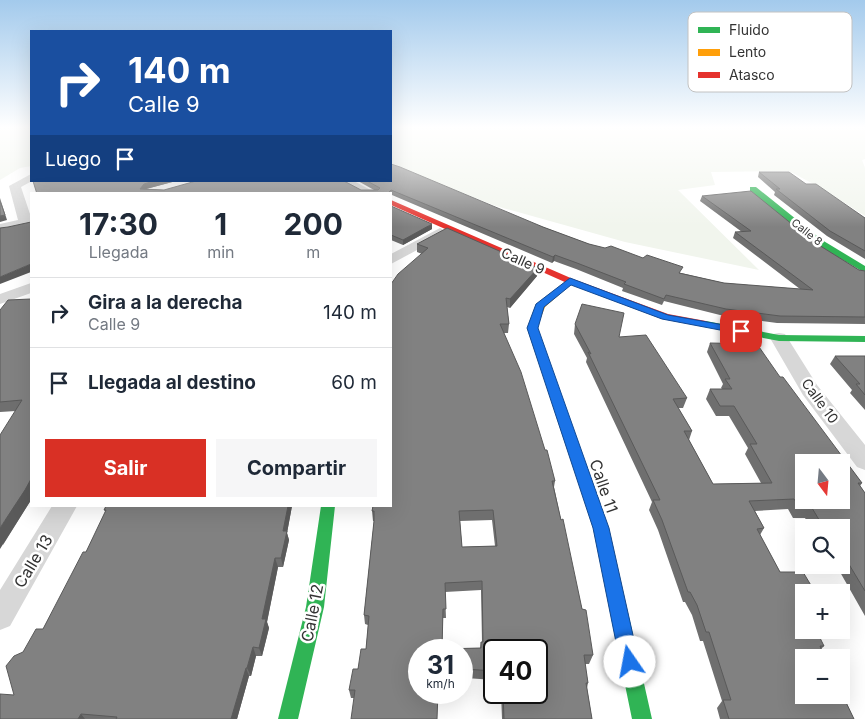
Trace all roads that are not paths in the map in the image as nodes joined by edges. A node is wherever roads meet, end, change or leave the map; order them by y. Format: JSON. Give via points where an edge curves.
{"nodes":[{"id":1,"x":30,"y":178,"type":"edge"},
{"id":2,"x":346,"y":182,"type":"edge"},
{"id":3,"x":753,"y":188,"type":"dead end"},
{"id":4,"x":368,"y":192,"type":"edge"},
{"id":5,"x":392,"y":202,"type":"edge"},
{"id":6,"x":28,"y":222,"type":"edge"},
{"id":7,"x":448,"y":227,"type":"junction"},
{"id":8,"x":0,"y":228,"type":"edge"},
{"id":9,"x":392,"y":259,"type":"edge"},
{"id":10,"x":865,"y":270,"type":"edge"},
{"id":11,"x":570,"y":281,"type":"junction"},
{"id":12,"x":30,"y":288,"type":"edge"},
{"id":13,"x":0,"y":299,"type":"edge"},
{"id":14,"x":779,"y":338,"type":"junction"},
{"id":15,"x":865,"y":339,"type":"edge"},
{"id":16,"x":865,"y":461,"type":"edge"},
{"id":17,"x":64,"y":507,"type":"edge"},
{"id":18,"x":328,"y":507,"type":"edge"},
{"id":19,"x":0,"y":616,"type":"edge"},
{"id":20,"x":288,"y":719,"type":"edge"},
{"id":21,"x":642,"y":719,"type":"edge"}],
"edges":[{"from":1,"to":6,"type":"street","via":[[15,186]]},
{"from":2,"to":4,"type":"street"},
{"from":3,"to":10,"type":"street","name":"Calle 8","via":[[819,242]]},
{"from":5,"to":7,"type":"street","name":"Calle 9"},
{"from":6,"to":8,"type":"street"},
{"from":7,"to":9,"type":"street"},
{"from":7,"to":11,"type":"street","name":"Calle 9"},
{"from":11,"to":14,"type":"street","name":"Calle 9","via":[[666,317]]},
{"from":11,"to":21,"type":"street","name":"Calle 11","via":[[540,306],[532,328],[601,528]]},
{"from":12,"to":13,"type":"street"},
{"from":14,"to":15,"type":"street","name":"Calle 9"},
{"from":14,"to":16,"type":"street","name":"Calle 10","via":[[810,390]]},
{"from":17,"to":19,"type":"street","name":"Calle 13"},
{"from":18,"to":20,"type":"street","name":"Calle 12","via":[[315,607]]}]}
